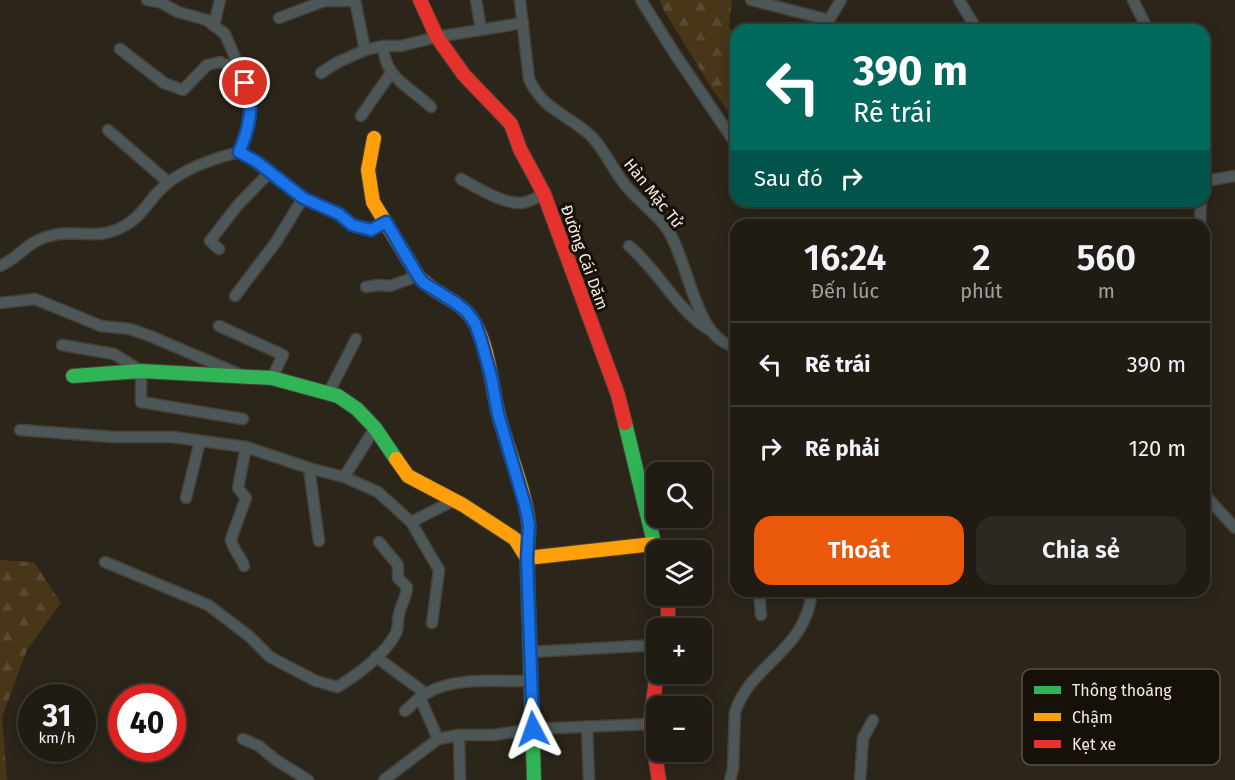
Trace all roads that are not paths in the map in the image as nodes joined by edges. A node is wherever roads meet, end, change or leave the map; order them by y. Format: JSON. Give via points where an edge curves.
{"nodes":[{"id":1,"x":147,"y":0,"type":"edge"},
{"id":2,"x":220,"y":0,"type":"edge"},
{"id":3,"x":420,"y":0,"type":"edge"},
{"id":4,"x":477,"y":0,"type":"edge"},
{"id":5,"x":520,"y":0,"type":"edge"},
{"id":6,"x":641,"y":0,"type":"edge"},
{"id":7,"x":751,"y":0,"type":"edge"},
{"id":8,"x":841,"y":0,"type":"edge"},
{"id":9,"x":958,"y":0,"type":"edge"},
{"id":10,"x":1133,"y":0,"type":"edge"},
{"id":11,"x":355,"y":1,"type":"edge"},
{"id":12,"x":279,"y":18,"type":"dead end"},
{"id":13,"x":829,"y":20,"type":"junction"},
{"id":14,"x":523,"y":23,"type":"junction"},
{"id":15,"x":825,"y":24,"type":"edge"},
{"id":16,"x":973,"y":24,"type":"edge"},
{"id":17,"x":1145,"y":24,"type":"edge"},
{"id":18,"x":214,"y":26,"type":"junction"},
{"id":19,"x":481,"y":29,"type":"junction"},
{"id":20,"x":437,"y":37,"type":"junction"},
{"id":21,"x":383,"y":46,"type":"junction"},
{"id":22,"x":120,"y":49,"type":"dead end"},
{"id":23,"x":365,"y":50,"type":"junction"},
{"id":24,"x":239,"y":70,"type":"junction"},
{"id":25,"x":321,"y":73,"type":"dead end"},
{"id":26,"x":391,"y":73,"type":"junction"},
{"id":27,"x":431,"y":107,"type":"dead end"},
{"id":28,"x":361,"y":116,"type":"dead end"},
{"id":29,"x":108,"y":130,"type":"dead end"},
{"id":30,"x":730,"y":135,"type":"edge"},
{"id":31,"x":374,"y":138,"type":"dead end"},
{"id":32,"x":239,"y":152,"type":"junction"},
{"id":33,"x":269,"y":172,"type":"junction"},
{"id":34,"x":1235,"y":176,"type":"edge"},
{"id":35,"x":1210,"y":177,"type":"edge"},
{"id":36,"x":461,"y":179,"type":"dead end"},
{"id":37,"x":168,"y":182,"type":"junction"},
{"id":38,"x":544,"y":195,"type":"junction"},
{"id":39,"x":303,"y":198,"type":"junction"},
{"id":40,"x":386,"y":222,"type":"junction"},
{"id":41,"x":630,"y":246,"type":"dead end"},
{"id":42,"x":219,"y":249,"type":"dead end"},
{"id":43,"x":0,"y":266,"type":"edge"},
{"id":44,"x":418,"y":276,"type":"junction"},
{"id":45,"x":366,"y":288,"type":"dead end"},
{"id":46,"x":235,"y":296,"type":"dead end"},
{"id":47,"x":0,"y":303,"type":"edge"},
{"id":48,"x":219,"y":327,"type":"dead end"},
{"id":49,"x":708,"y":329,"type":"junction"},
{"id":50,"x":356,"y":339,"type":"dead end"},
{"id":51,"x":730,"y":344,"type":"edge"},
{"id":52,"x":62,"y":345,"type":"dead end"},
{"id":53,"x":141,"y":371,"type":"junction"},
{"id":54,"x":73,"y":376,"type":"dead end"},
{"id":55,"x":245,"y":377,"type":"junction"},
{"id":56,"x":272,"y":378,"type":"junction"},
{"id":57,"x":328,"y":394,"type":"junction"},
{"id":58,"x":243,"y":419,"type":"dead end"},
{"id":59,"x":375,"y":428,"type":"junction"},
{"id":60,"x":20,"y":430,"type":"dead end"},
{"id":61,"x":200,"y":441,"type":"junction"},
{"id":62,"x":246,"y":447,"type":"junction"},
{"id":63,"x":309,"y":468,"type":"junction"},
{"id":64,"x":344,"y":477,"type":"junction"},
{"id":65,"x":448,"y":497,"type":"junction"},
{"id":66,"x":186,"y":498,"type":"dead end"},
{"id":67,"x":1210,"y":501,"type":"edge"},
{"id":68,"x":411,"y":522,"type":"junction"},
{"id":69,"x":1235,"y":528,"type":"edge"},
{"id":70,"x":653,"y":540,"type":"edge"},
{"id":71,"x":319,"y":541,"type":"dead end"},
{"id":72,"x":379,"y":542,"type":"dead end"},
{"id":73,"x":646,"y":551,"type":"edge"},
{"id":74,"x":527,"y":558,"type":"junction"},
{"id":75,"x":105,"y":562,"type":"dead end"},
{"id":76,"x":244,"y":566,"type":"dead end"},
{"id":77,"x":760,"y":597,"type":"edge"},
{"id":78,"x":811,"y":597,"type":"edge"},
{"id":79,"x":761,"y":615,"type":"dead end"},
{"id":80,"x":432,"y":623,"type":"dead end"},
{"id":81,"x":646,"y":646,"type":"edge"},
{"id":82,"x":531,"y":652,"type":"junction"},
{"id":83,"x":376,"y":657,"type":"junction"},
{"id":84,"x":530,"y":681,"type":"junction"},
{"id":85,"x":422,"y":696,"type":"junction"},
{"id":86,"x":405,"y":711,"type":"dead end"},
{"id":87,"x":873,"y":720,"type":"dead end"},
{"id":88,"x":646,"y":724,"type":"edge"},
{"id":89,"x":587,"y":726,"type":"junction"},
{"id":90,"x":533,"y":729,"type":"junction"},
{"id":91,"x":459,"y":735,"type":"junction"},
{"id":92,"x":243,"y":739,"type":"dead end"},
{"id":93,"x":438,"y":739,"type":"junction"},
{"id":94,"x":656,"y":762,"type":"edge"},
{"id":95,"x":308,"y":780,"type":"edge"},
{"id":96,"x":384,"y":780,"type":"edge"},
{"id":97,"x":460,"y":780,"type":"edge"},
{"id":98,"x":534,"y":780,"type":"edge"},
{"id":99,"x":589,"y":780,"type":"edge"},
{"id":100,"x":659,"y":780,"type":"edge"},
{"id":101,"x":730,"y":780,"type":"edge"},
{"id":102,"x":860,"y":780,"type":"edge"}],
"edges":[{"from":1,"to":18,"type":"street","via":[[207,20]]},
{"from":2,"to":18,"type":"street"},
{"from":3,"to":20,"type":"street","name":"Đường Cái Dăm"},
{"from":4,"to":19,"type":"street"},
{"from":5,"to":14,"type":"street","name":"Hàn Mặc Tử"},
{"from":6,"to":30,"type":"street"},
{"from":7,"to":13,"type":"street"},
{"from":8,"to":13,"type":"street"},
{"from":9,"to":16,"type":"street"},
{"from":10,"to":17,"type":"street"},
{"from":11,"to":12,"type":"street","via":[[324,1]]},
{"from":11,"to":23,"type":"street"},
{"from":13,"to":15,"type":"street"},
{"from":14,"to":19,"type":"street"},
{"from":14,"to":49,"type":"street","name":"Hàn Mặc Tử","via":[[529,79],[534,91],[550,108],[590,135],[625,185],[669,231]]},
{"from":18,"to":24,"type":"street","via":[[225,34]]},
{"from":19,"to":20,"type":"street"},
{"from":20,"to":21,"type":"street"},
{"from":20,"to":38,"type":"street","name":"Đường Cái Dăm","via":[[465,75],[511,124]]},
{"from":21,"to":23,"type":"street"},
{"from":21,"to":26,"type":"street"},
{"from":22,"to":24,"type":"street","via":[[164,83],[183,90],[207,65],[219,62]]},
{"from":23,"to":25,"type":"street"},
{"from":24,"to":32,"type":"street","via":[[250,95],[250,114]]},
{"from":26,"to":27,"type":"street"},
{"from":26,"to":28,"type":"street"},
{"from":29,"to":37,"type":"street"},
{"from":31,"to":40,"type":"street","via":[[368,170],[370,188],[373,202]]},
{"from":32,"to":33,"type":"street"},
{"from":32,"to":37,"type":"street","via":[[196,166]]},
{"from":33,"to":39,"type":"street"},
{"from":33,"to":42,"type":"street","via":[[210,241]]},
{"from":34,"to":35,"type":"street"},
{"from":36,"to":38,"type":"street","via":[[516,202]]},
{"from":37,"to":43,"type":"street","via":[[128,224],[95,236],[46,237]]},
{"from":38,"to":70,"type":"street","name":"Đường Cái Dăm","via":[[618,395]]},
{"from":39,"to":40,"type":"street","via":[[339,214],[352,225],[371,230]]},
{"from":39,"to":46,"type":"street"},
{"from":40,"to":44,"type":"street"},
{"from":41,"to":49,"type":"street","via":[[682,309]]},
{"from":44,"to":45,"type":"street","via":[[390,286]]},
{"from":44,"to":74,"type":"street","via":[[456,303],[475,323],[525,505],[529,525]]},
{"from":47,"to":55,"type":"street","via":[[35,299],[101,326],[150,336]]},
{"from":48,"to":56,"type":"street","via":[[283,355]]},
{"from":49,"to":51,"type":"street","via":[[717,339]]},
{"from":50,"to":57,"type":"street"},
{"from":52,"to":53,"type":"street","via":[[114,354]]},
{"from":53,"to":54,"type":"street"},
{"from":53,"to":55,"type":"street"},
{"from":53,"to":58,"type":"street","via":[[141,402]]},
{"from":55,"to":56,"type":"street"},
{"from":56,"to":57,"type":"street"},
{"from":57,"to":59,"type":"street","via":[[338,396]]},
{"from":59,"to":64,"type":"street"},
{"from":59,"to":65,"type":"street","via":[[408,476]]},
{"from":60,"to":61,"type":"street"},
{"from":61,"to":62,"type":"street"},
{"from":61,"to":66,"type":"street"},
{"from":62,"to":63,"type":"street"},
{"from":62,"to":76,"type":"street","via":[[238,488],[246,498],[231,538],[231,546]]},
{"from":63,"to":64,"type":"street"},
{"from":63,"to":71,"type":"street"},
{"from":64,"to":68,"type":"street","via":[[378,492]]},
{"from":65,"to":68,"type":"street","via":[[447,504]]},
{"from":65,"to":74,"type":"street","via":[[515,539]]},
{"from":67,"to":69,"type":"street"},
{"from":68,"to":80,"type":"street","via":[[438,570]]},
{"from":72,"to":83,"type":"street","via":[[398,565],[406,599],[397,632]]},
{"from":73,"to":74,"type":"street"},
{"from":74,"to":82,"type":"street"},
{"from":75,"to":83,"type":"street","via":[[208,605],[270,657],[316,681],[337,687]]},
{"from":77,"to":79,"type":"street"},
{"from":78,"to":101,"type":"street","via":[[798,634],[751,684],[738,704]]},
{"from":81,"to":82,"type":"street"},
{"from":82,"to":84,"type":"street"},
{"from":83,"to":85,"type":"street"},
{"from":84,"to":85,"type":"street","via":[[467,681],[439,687]]},
{"from":84,"to":90,"type":"street"},
{"from":85,"to":86,"type":"street"},
{"from":85,"to":93,"type":"street"},
{"from":87,"to":102,"type":"street","via":[[863,738]]},
{"from":88,"to":89,"type":"street"},
{"from":89,"to":90,"type":"street"},
{"from":89,"to":99,"type":"street"},
{"from":90,"to":91,"type":"street"},
{"from":90,"to":98,"type":"street"},
{"from":91,"to":93,"type":"street"},
{"from":91,"to":97,"type":"street"},
{"from":92,"to":95,"type":"street"},
{"from":93,"to":96,"type":"street"},
{"from":94,"to":100,"type":"street"}]}
